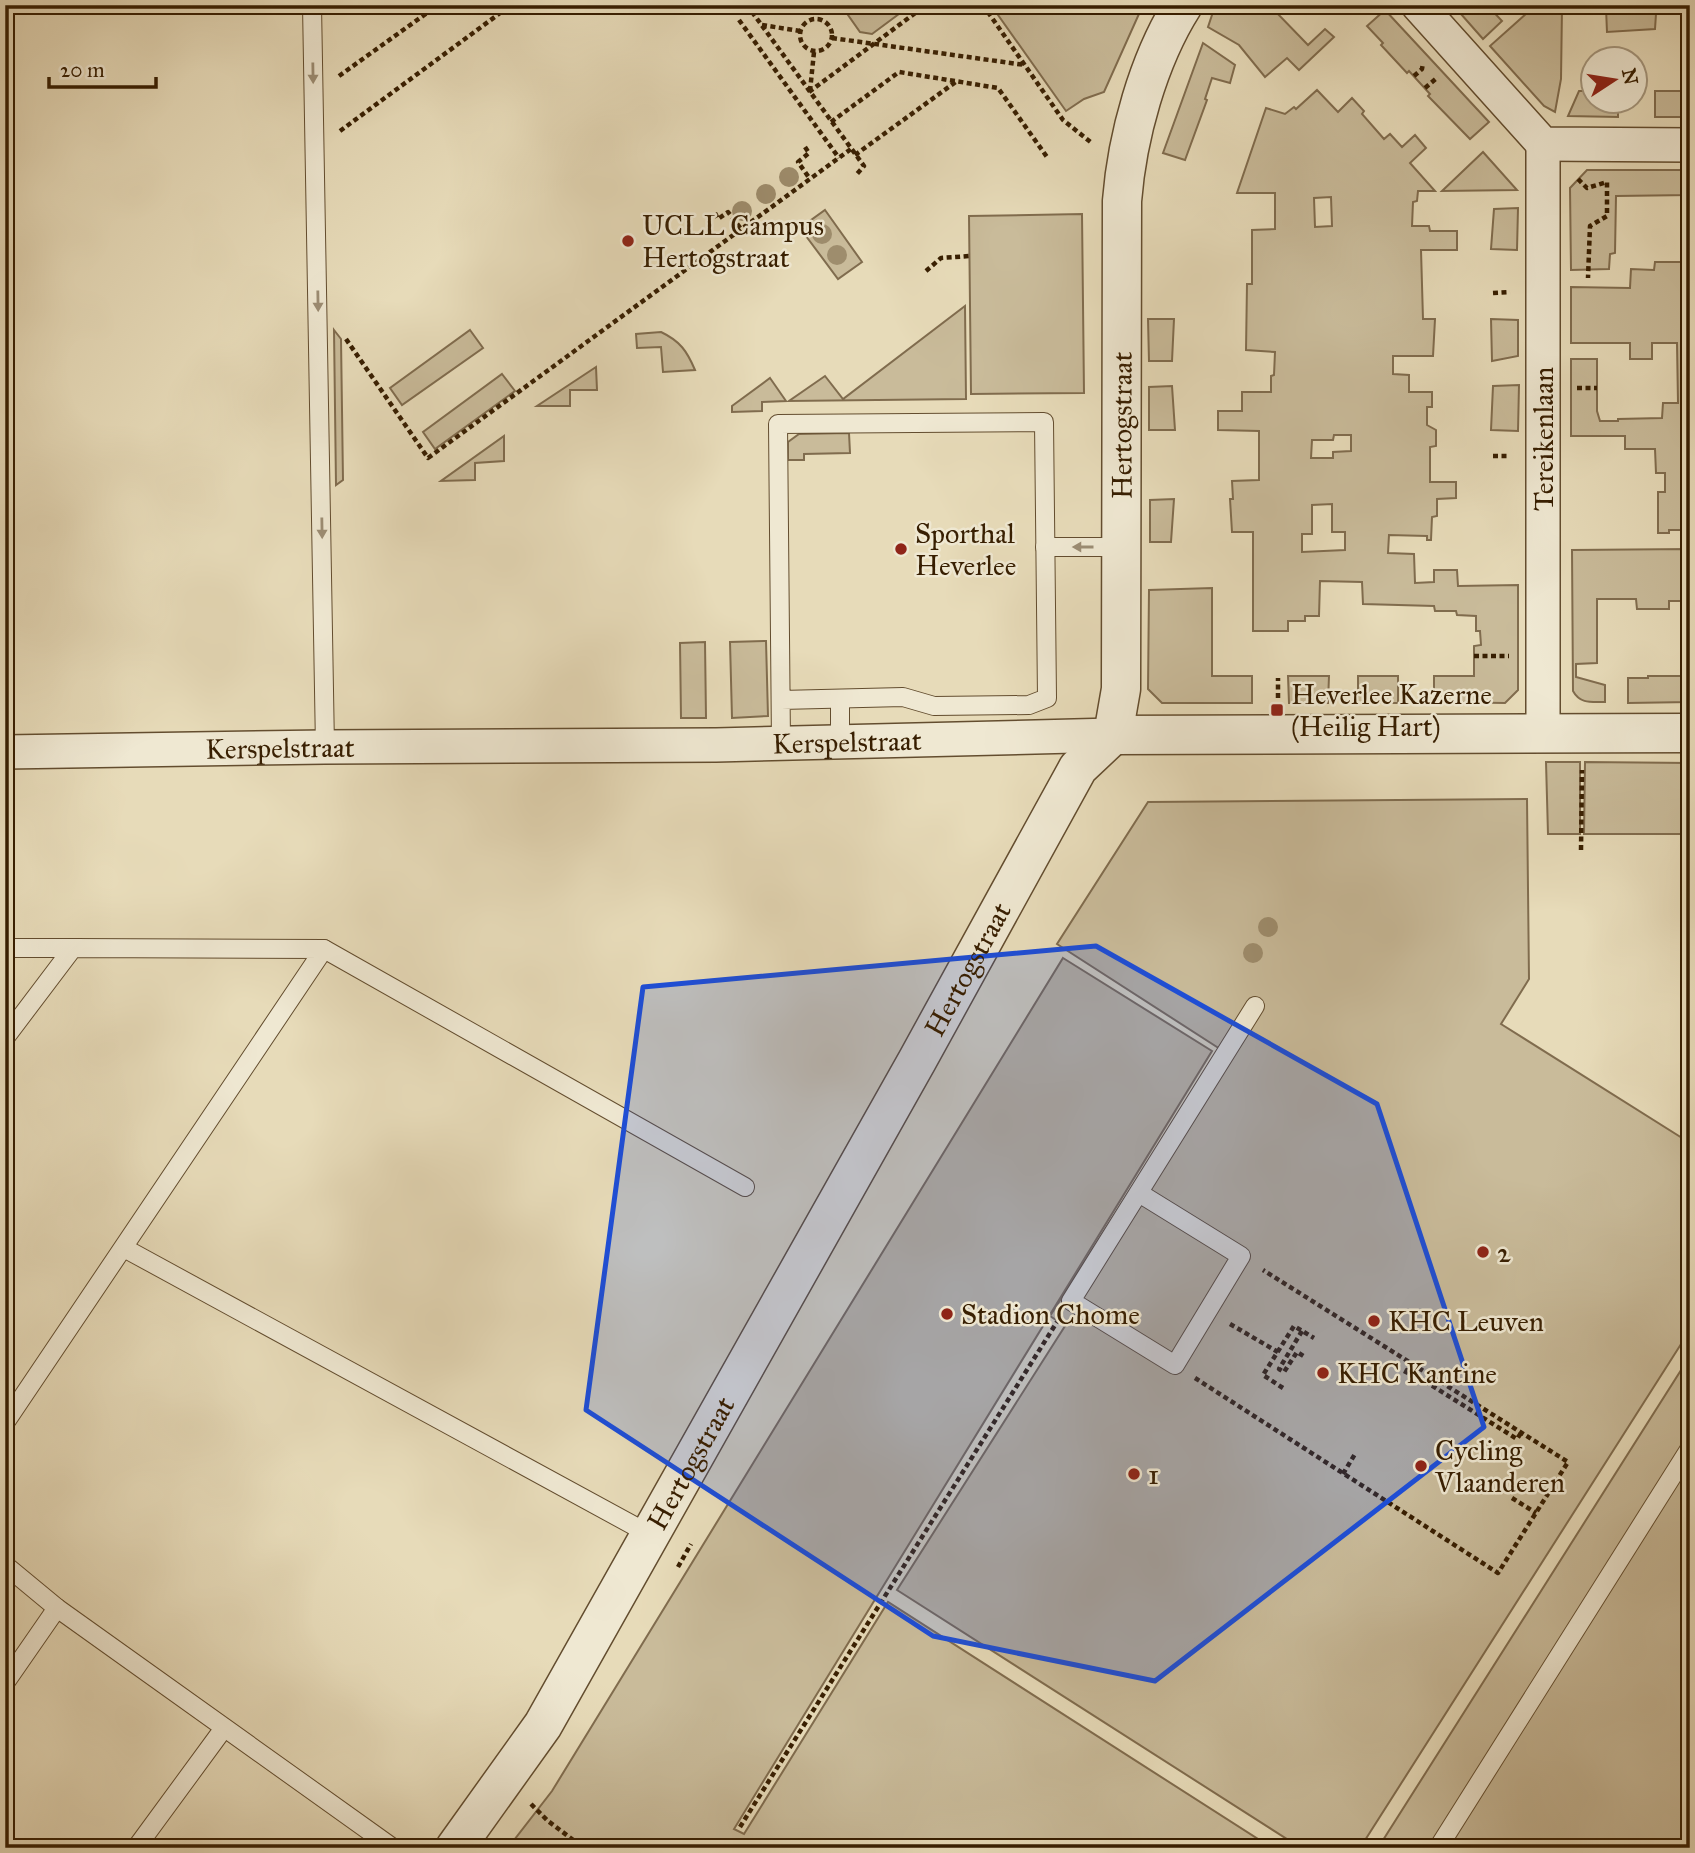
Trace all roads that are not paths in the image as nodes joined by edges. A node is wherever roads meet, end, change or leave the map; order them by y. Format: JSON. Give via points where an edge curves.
{"nodes":[{"id":1,"x":312,"y":5,"type":"edge"},
{"id":2,"x":1183,"y":5,"type":"edge"},
{"id":3,"x":1418,"y":5,"type":"edge"},
{"id":4,"x":1543,"y":144,"type":"junction"},
{"id":5,"x":1690,"y":145,"type":"edge"},
{"id":6,"x":1045,"y":547,"type":"junction"},
{"id":7,"x":1121,"y":547,"type":"junction"},
{"id":8,"x":781,"y":700,"type":"junction"},
{"id":9,"x":840,"y":700,"type":"junction"},
{"id":10,"x":1690,"y":733,"type":"edge"},
{"id":11,"x":1543,"y":734,"type":"junction"},
{"id":12,"x":1113,"y":735,"type":"junction"},
{"id":13,"x":840,"y":742,"type":"junction"},
{"id":14,"x":781,"y":743,"type":"junction"},
{"id":15,"x":325,"y":747,"type":"junction"},
{"id":16,"x":5,"y":752,"type":"edge"},
{"id":17,"x":5,"y":948,"type":"edge"},
{"id":18,"x":73,"y":948,"type":"junction"},
{"id":19,"x":324,"y":949,"type":"junction"},
{"id":20,"x":1255,"y":1006,"type":"dead end"},
{"id":21,"x":5,"y":1038,"type":"edge"},
{"id":22,"x":745,"y":1187,"type":"dead end"},
{"id":23,"x":1139,"y":1193,"type":"junction"},
{"id":24,"x":124,"y":1248,"type":"junction"},
{"id":25,"x":5,"y":1423,"type":"edge"},
{"id":26,"x":1690,"y":1448,"type":"edge"},
{"id":27,"x":651,"y":1535,"type":"junction"},
{"id":28,"x":5,"y":1565,"type":"edge"},
{"id":29,"x":57,"y":1608,"type":"junction"},
{"id":30,"x":5,"y":1683,"type":"edge"},
{"id":31,"x":224,"y":1728,"type":"junction"},
{"id":32,"x":136,"y":1848,"type":"edge"},
{"id":33,"x":393,"y":1848,"type":"edge"},
{"id":34,"x":456,"y":1848,"type":"edge"},
{"id":35,"x":1438,"y":1848,"type":"edge"}],
"edges":[{"from":1,"to":15,"type":"lane","one_way":true},
{"from":2,"to":7,"type":"street","name":"Hertogstraat","via":[[1141,100],[1124,171]]},
{"from":3,"to":4,"type":"street"},
{"from":4,"to":5,"type":"street"},
{"from":4,"to":11,"type":"street","name":"Tereikenlaan"},
{"from":7,"to":6,"type":"lane","one_way":true},
{"from":6,"to":8,"type":"lane","via":[[1044,422],[778,424]]},
{"from":6,"to":9,"type":"lane","via":[[1047,698],[1029,705],[934,706],[902,697]]},
{"from":7,"to":12,"type":"street","name":"Hertogstraat","via":[[1121,689]]},
{"from":8,"to":9,"type":"lane"},
{"from":8,"to":14,"type":"lane"},
{"from":9,"to":13,"type":"lane"},
{"from":10,"to":11,"type":"street","name":"Kerspelstraat"},
{"from":11,"to":12,"type":"street","name":"Kerspelstraat"},
{"from":12,"to":13,"type":"street","name":"Kerspelstraat"},
{"from":12,"to":27,"type":"street","name":"Hertogstraat","via":[[1078,768]]},
{"from":13,"to":14,"type":"street","name":"Kerspelstraat"},
{"from":14,"to":15,"type":"street","name":"Kerspelstraat"},
{"from":15,"to":16,"type":"street","name":"Kerspelstraat"},
{"from":17,"to":18,"type":"lane"},
{"from":18,"to":19,"type":"lane"},
{"from":18,"to":21,"type":"lane"},
{"from":19,"to":22,"type":"lane"},
{"from":19,"to":24,"type":"lane"},
{"from":20,"to":23,"type":"lane"},
{"from":23,"to":23,"type":"lane","via":[[1241,1256],[1175,1365],[1071,1301]]},
{"from":24,"to":25,"type":"lane"},
{"from":24,"to":27,"type":"lane"},
{"from":26,"to":35,"type":"lane"},
{"from":27,"to":34,"type":"street","name":"Hertogstraat","via":[[543,1725]]},
{"from":28,"to":29,"type":"lane"},
{"from":29,"to":30,"type":"lane"},
{"from":29,"to":31,"type":"lane"},
{"from":31,"to":32,"type":"lane"},
{"from":31,"to":33,"type":"lane"}]}
